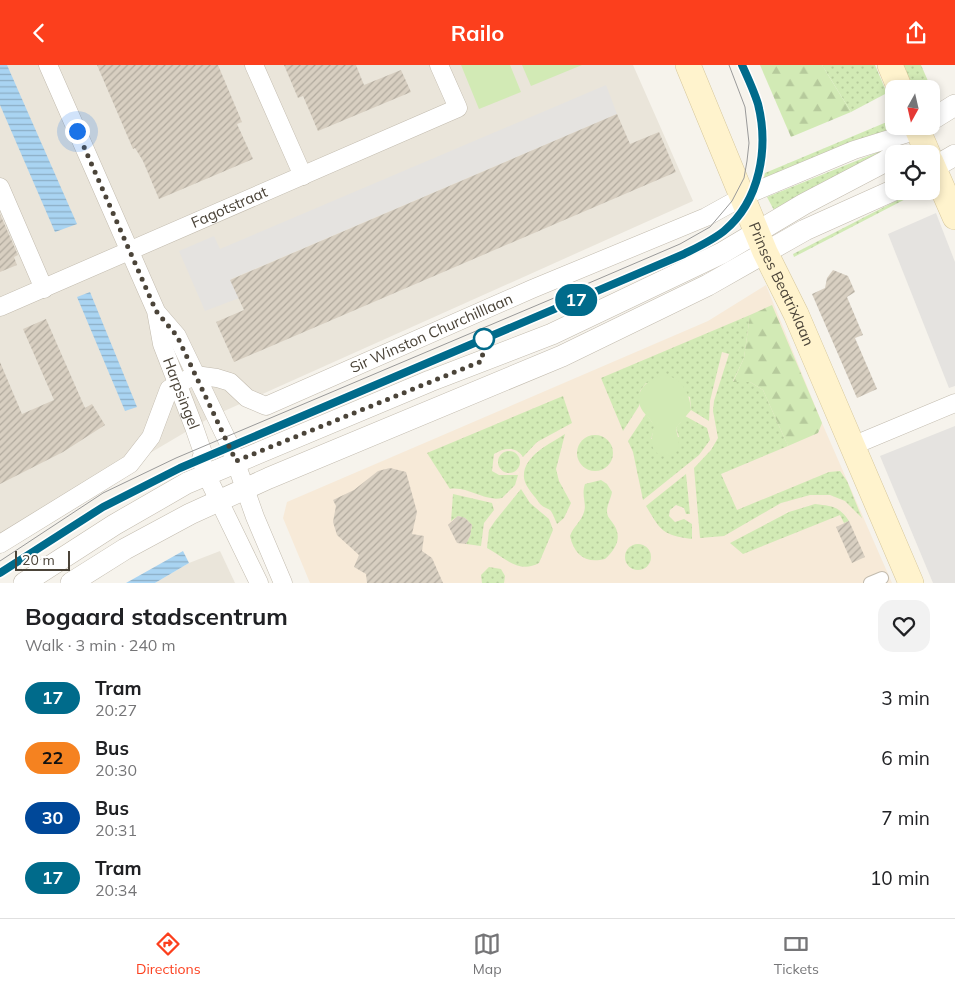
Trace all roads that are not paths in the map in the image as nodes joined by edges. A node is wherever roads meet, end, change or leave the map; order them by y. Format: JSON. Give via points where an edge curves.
{"nodes":[{"id":1,"x":48,"y":65,"type":"edge"},
{"id":2,"x":254,"y":65,"type":"edge"},
{"id":3,"x":440,"y":65,"type":"edge"},
{"id":4,"x":688,"y":65,"type":"edge"},
{"id":5,"x":890,"y":65,"type":"edge"},
{"id":6,"x":896,"y":80,"type":"edge"},
{"id":7,"x":955,"y":105,"type":"edge"},
{"id":8,"x":940,"y":115,"type":"edge"},
{"id":9,"x":896,"y":135,"type":"edge"},
{"id":10,"x":913,"y":135,"type":"edge"},
{"id":11,"x":904,"y":145,"type":"edge"},
{"id":12,"x":955,"y":155,"type":"edge"},
{"id":13,"x":885,"y":160,"type":"edge"},
{"id":14,"x":940,"y":160,"type":"edge"},
{"id":15,"x":302,"y":176,"type":"junction"},
{"id":16,"x":940,"y":183,"type":"edge"},
{"id":17,"x":0,"y":187,"type":"edge"},
{"id":18,"x":885,"y":194,"type":"edge"},
{"id":19,"x":744,"y":196,"type":"junction"},
{"id":20,"x":955,"y":217,"type":"edge"},
{"id":21,"x":761,"y":241,"type":"junction"},
{"id":22,"x":130,"y":252,"type":"junction"},
{"id":23,"x":44,"y":289,"type":"junction"},
{"id":24,"x":0,"y":307,"type":"edge"},
{"id":25,"x":156,"y":311,"type":"junction"},
{"id":26,"x":195,"y":375,"type":"junction"},
{"id":27,"x":177,"y":384,"type":"junction"},
{"id":28,"x":955,"y":403,"type":"edge"},
{"id":29,"x":852,"y":446,"type":"junction"},
{"id":30,"x":236,"y":461,"type":"junction"},
{"id":31,"x":206,"y":474,"type":"junction"},
{"id":32,"x":245,"y":489,"type":"junction"},
{"id":33,"x":218,"y":502,"type":"junction"},
{"id":34,"x":0,"y":545,"type":"edge"},
{"id":35,"x":24,"y":583,"type":"edge"},
{"id":36,"x":71,"y":583,"type":"edge"},
{"id":37,"x":259,"y":583,"type":"edge"},
{"id":38,"x":283,"y":583,"type":"edge"},
{"id":39,"x":911,"y":583,"type":"edge"}],
"edges":[{"from":1,"to":22,"type":"street","name":"Harpsingel"},
{"from":2,"to":15,"type":"street"},
{"from":3,"to":15,"type":"street","name":"Fagotstraat","via":[[458,108]]},
{"from":4,"to":19,"type":"main road","name":"Prinses Beatrixlaan"},
{"from":5,"to":6,"type":"main road"},
{"from":7,"to":8,"type":"street","name":"Sir Winston Churchilllaan"},
{"from":9,"to":19,"type":"street","name":"Sir Winston Churchilllaan"},
{"from":10,"to":11,"type":"street","name":"Sir Winston Churchilllaan"},
{"from":12,"to":14,"type":"street"},
{"from":13,"to":21,"type":"street","name":"Sir Winston Churchilllaan"},
{"from":15,"to":22,"type":"street","name":"Fagotstraat"},
{"from":16,"to":20,"type":"main road"},
{"from":17,"to":23,"type":"street"},
{"from":18,"to":21,"type":"street","name":"Sir Winston Churchilllaan","via":[[805,230]]},
{"from":19,"to":21,"type":"main road","name":"Prinses Beatrixlaan"},
{"from":19,"to":26,"type":"street","name":"Sir Winston Churchilllaan","via":[[706,217],[532,289],[266,406],[247,398],[230,382]]},
{"from":21,"to":29,"type":"main road","name":"Prinses Beatrixlaan"},
{"from":21,"to":30,"type":"street","name":"Sir Winston Churchilllaan","via":[[722,253],[552,334]]},
{"from":21,"to":32,"type":"street","name":"Sir Winston Churchilllaan","via":[[708,285],[562,357]]},
{"from":22,"to":23,"type":"street","name":"Fagotstraat"},
{"from":22,"to":25,"type":"street","name":"Harpsingel"},
{"from":23,"to":24,"type":"street","name":"Fagotstraat"},
{"from":25,"to":26,"type":"street","name":"Harpsingel","via":[[177,336]]},
{"from":25,"to":27,"type":"street","name":"Harpsingel","via":[[162,344]]},
{"from":26,"to":27,"type":"street"},
{"from":26,"to":30,"type":"street","name":"Harpsingel"},
{"from":27,"to":31,"type":"street","name":"Harpsingel","via":[[203,453],[201,459]]},
{"from":27,"to":34,"type":"street","via":[[169,389],[162,403],[151,437],[130,464]]},
{"from":28,"to":29,"type":"street"},
{"from":29,"to":39,"type":"main road","name":"Prinses Beatrixlaan"},
{"from":30,"to":31,"type":"street","name":"Sir Winston Churchilllaan"},
{"from":30,"to":32,"type":"street","name":"Harpsingel"},
{"from":31,"to":33,"type":"street","name":"Harpsingel"},
{"from":31,"to":35,"type":"street","name":"Sir Winston Churchilllaan","via":[[114,525]]},
{"from":32,"to":33,"type":"street","name":"Sir Winston Churchilllaan"},
{"from":32,"to":38,"type":"street","name":"Harpsingel"},
{"from":33,"to":36,"type":"street","name":"Sir Winston Churchilllaan","via":[[181,518]]},
{"from":33,"to":37,"type":"street","name":"Harpsingel"}]}
